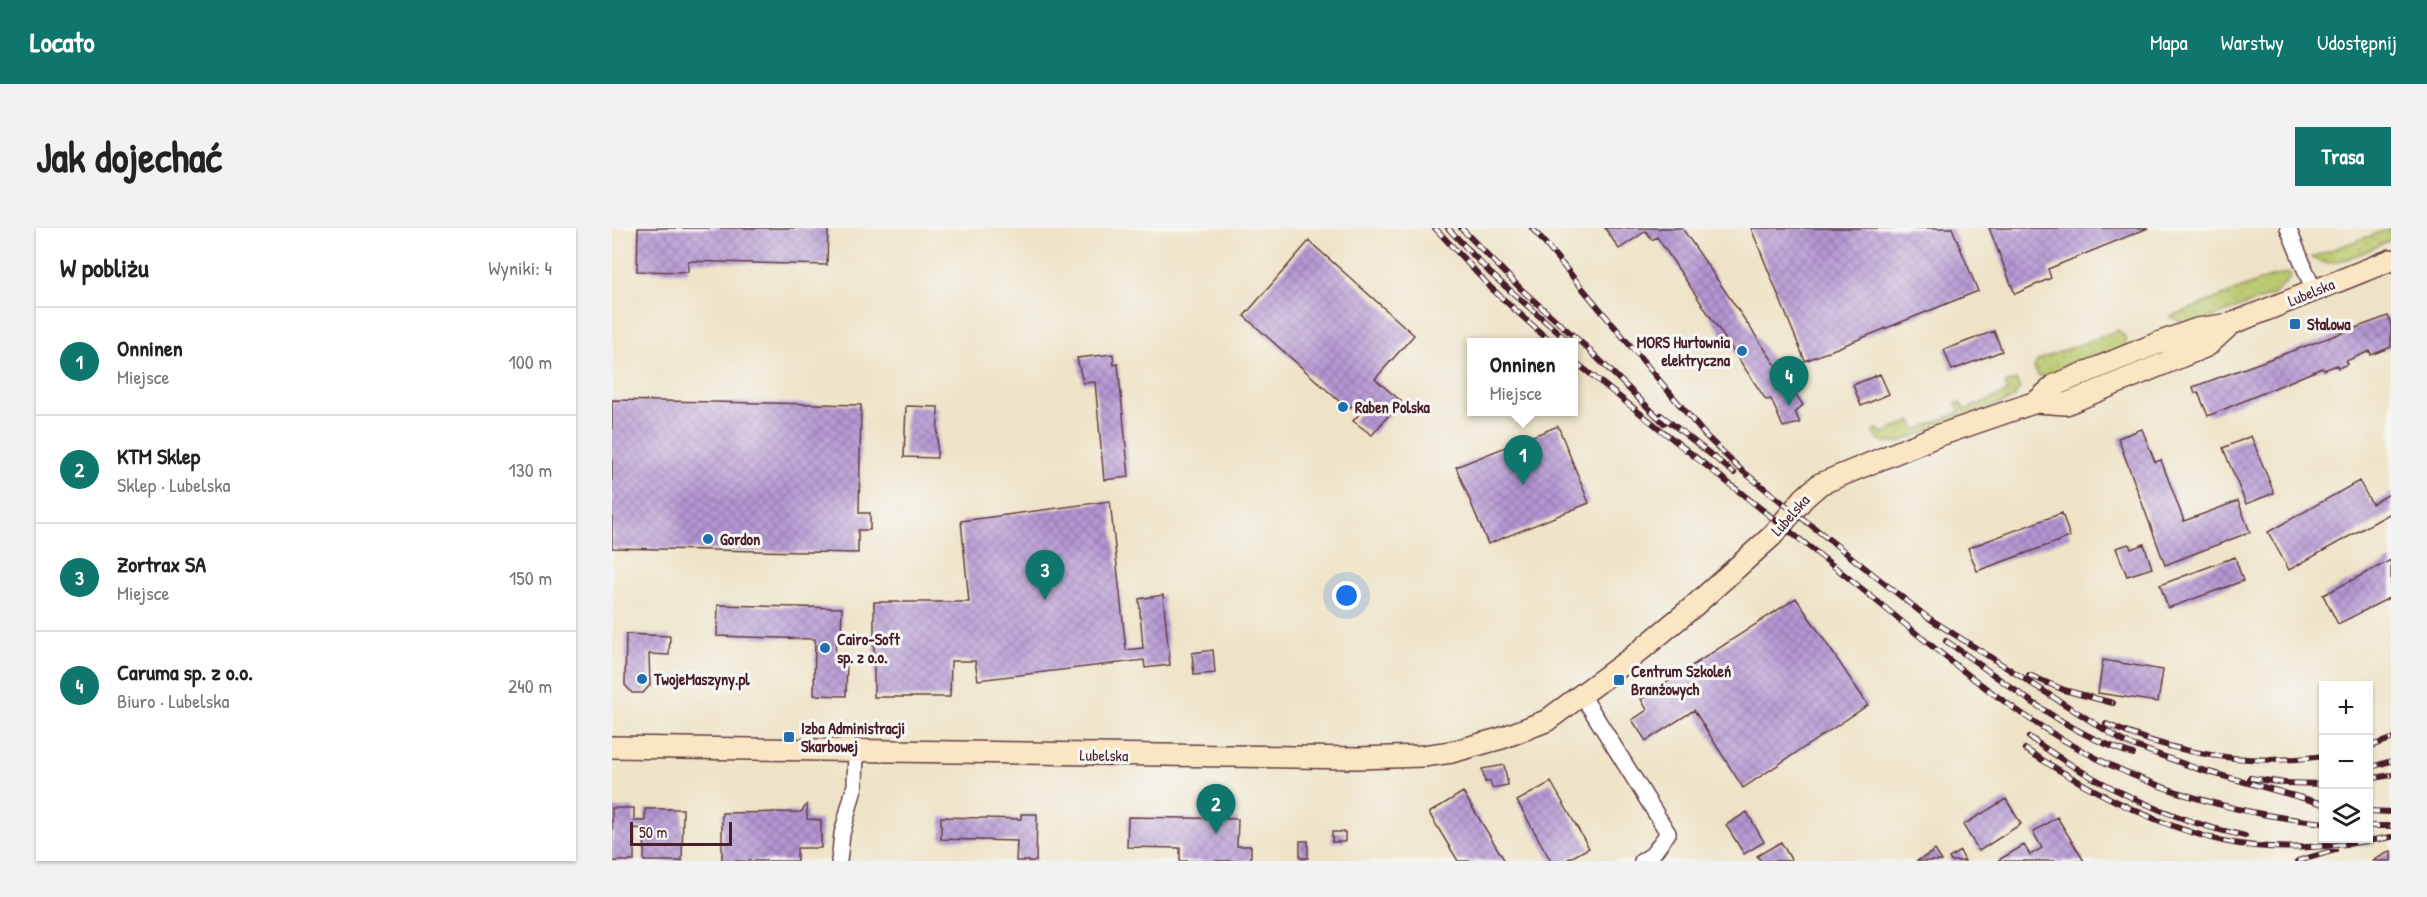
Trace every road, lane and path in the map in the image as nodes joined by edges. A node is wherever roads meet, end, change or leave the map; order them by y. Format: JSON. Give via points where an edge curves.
{"nodes":[{"id":1,"x":2288,"y":228,"type":"edge"},
{"id":2,"x":2391,"y":260,"type":"edge"},
{"id":3,"x":2314,"y":291,"type":"junction"},
{"id":4,"x":1582,"y":695,"type":"junction"},
{"id":5,"x":612,"y":747,"type":"edge"},
{"id":6,"x":856,"y":750,"type":"junction"},
{"id":7,"x":839,"y":861,"type":"edge"},
{"id":8,"x":1642,"y":861,"type":"edge"}],
"edges":[{"from":1,"to":3,"type":"street"},
{"from":2,"to":3,"type":"street","name":"Lubelska"},
{"from":3,"to":4,"type":"street","name":"Lubelska","via":[[2231,324],[2197,329],[2158,343],[2055,385],[2037,402],[1936,436],[1820,484],[1758,550]]},
{"from":4,"to":6,"type":"street","name":"Lubelska","via":[[1546,721],[1524,731],[1477,746],[1423,756]]},
{"from":4,"to":8,"type":"street","via":[[1668,833],[1652,855]]},
{"from":5,"to":6,"type":"street","name":"Lubelska"},
{"from":6,"to":7,"type":"street","via":[[855,785]]}]}
